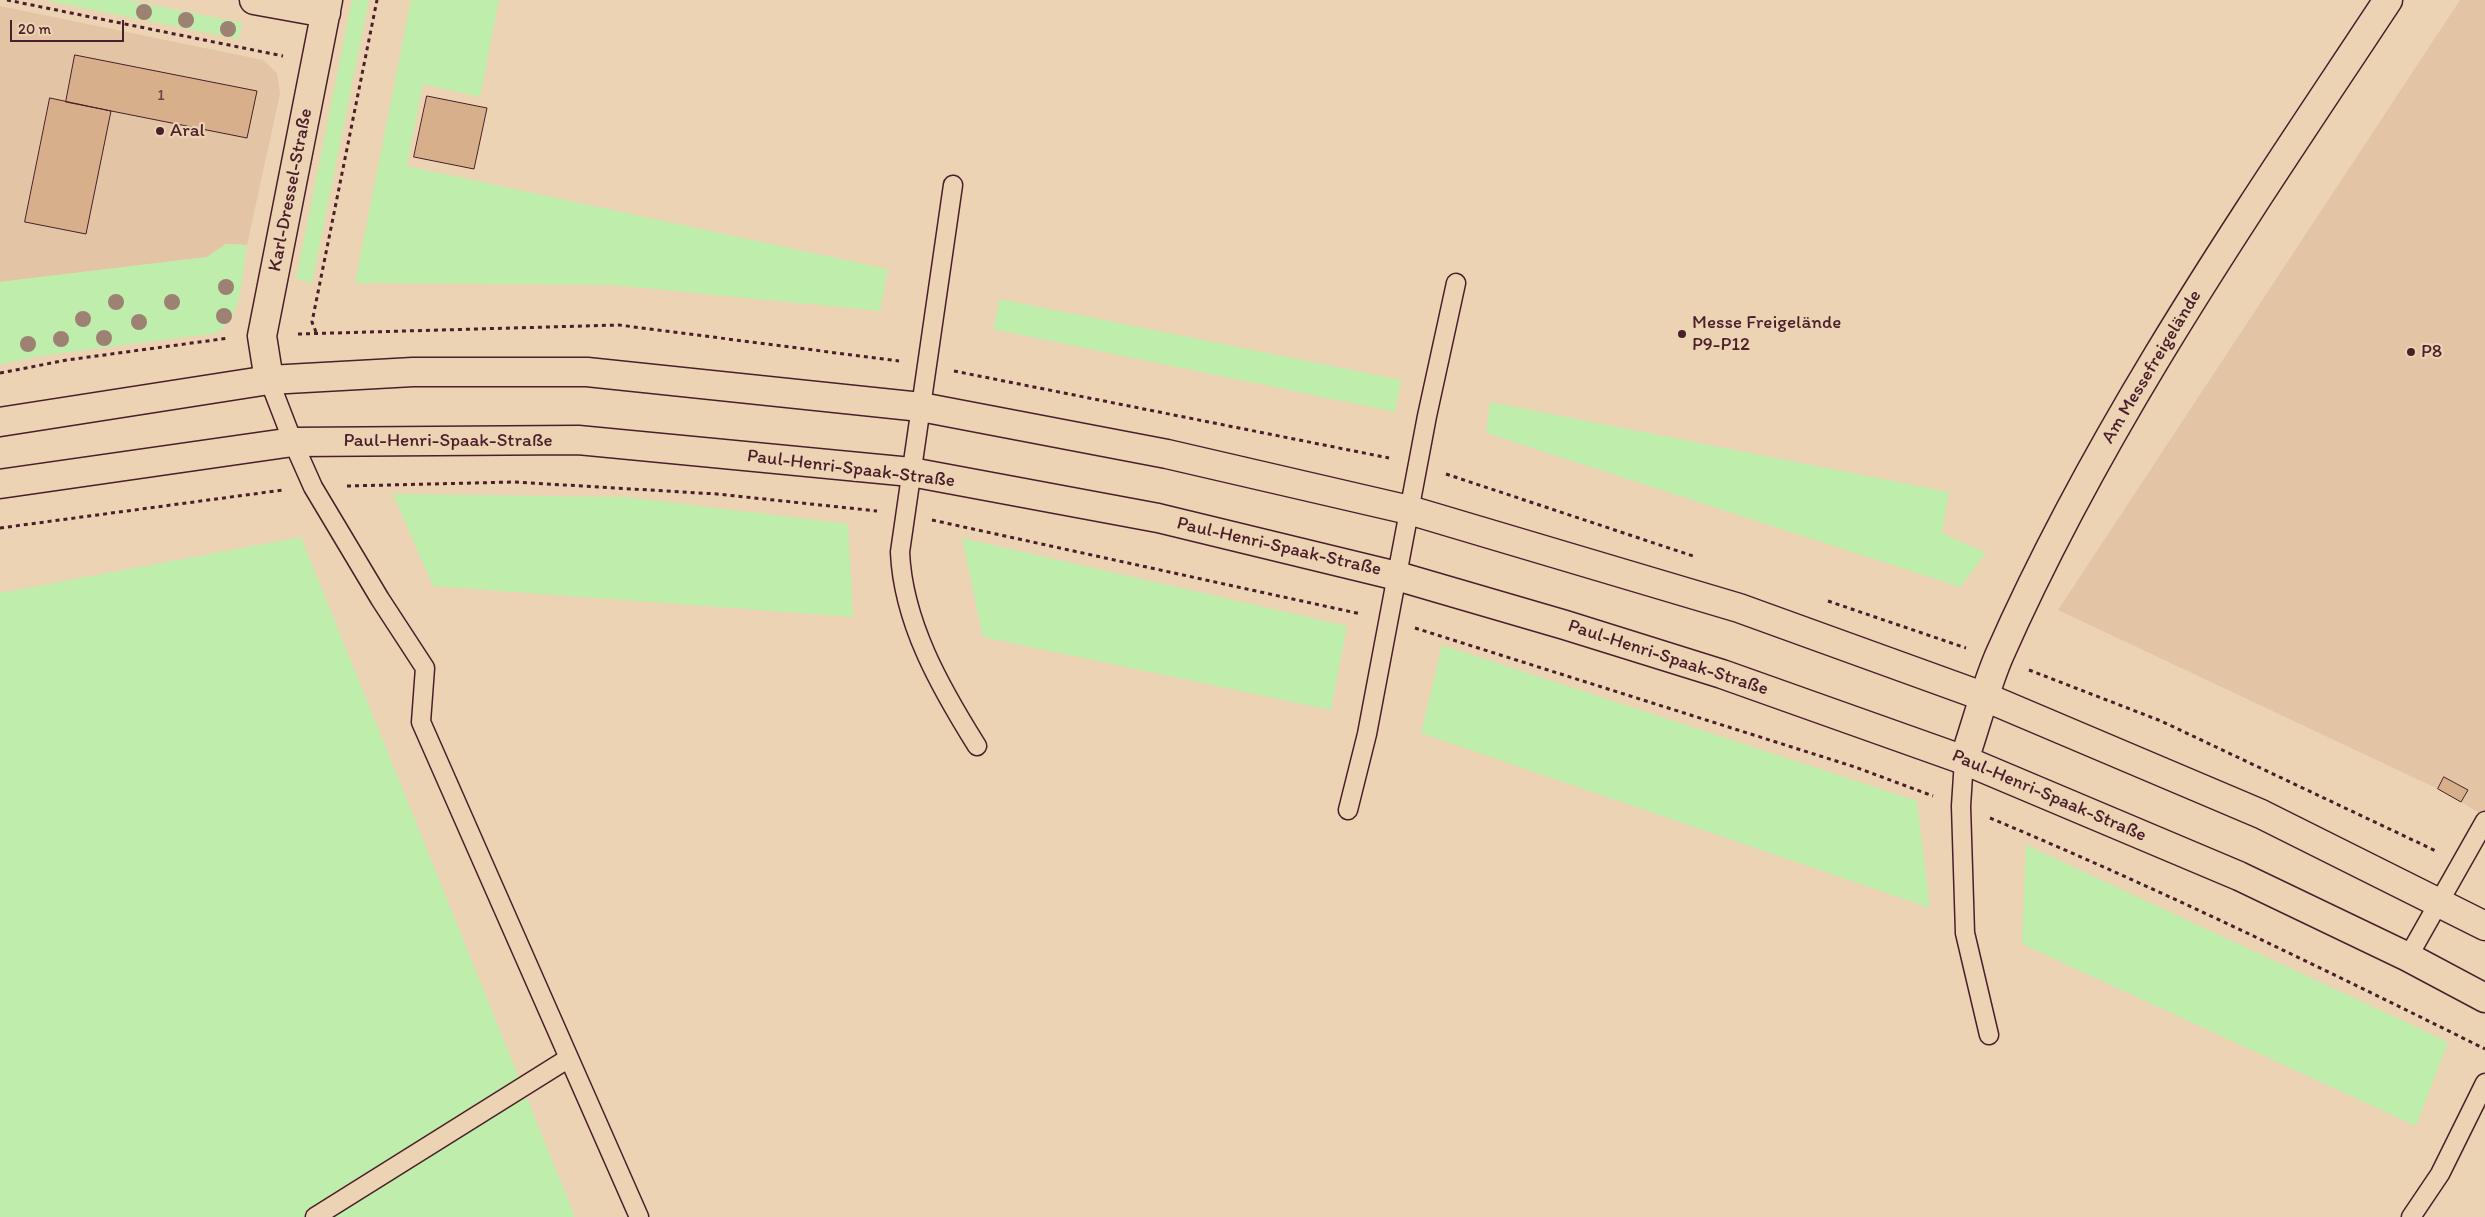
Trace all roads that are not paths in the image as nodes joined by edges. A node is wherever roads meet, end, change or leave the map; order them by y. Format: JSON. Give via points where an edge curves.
{"nodes":[{"id":1,"x":254,"y":0,"type":"edge"},
{"id":2,"x":2388,"y":0,"type":"edge"},
{"id":3,"x":327,"y":7,"type":"edge"},
{"id":4,"x":953,"y":185,"type":"dead end"},
{"id":5,"x":1456,"y":283,"type":"dead end"},
{"id":6,"x":269,"y":380,"type":"junction"},
{"id":7,"x":921,"y":407,"type":"junction"},
{"id":8,"x":0,"y":422,"type":"edge"},
{"id":9,"x":293,"y":442,"type":"junction"},
{"id":10,"x":910,"y":472,"type":"junction"},
{"id":11,"x":0,"y":484,"type":"edge"},
{"id":12,"x":1409,"y":510,"type":"junction"},
{"id":13,"x":1397,"y":576,"type":"junction"},
{"id":14,"x":1985,"y":697,"type":"junction"},
{"id":15,"x":977,"y":746,"type":"dead end"},
{"id":16,"x":1964,"y":760,"type":"junction"},
{"id":17,"x":1348,"y":810,"type":"dead end"},
{"id":18,"x":2485,"y":821,"type":"edge"},
{"id":19,"x":2437,"y":902,"type":"junction"},
{"id":20,"x":2485,"y":926,"type":"edge"},
{"id":21,"x":2408,"y":957,"type":"junction"},
{"id":22,"x":2485,"y":998,"type":"edge"},
{"id":23,"x":1989,"y":1035,"type":"dead end"},
{"id":24,"x":569,"y":1058,"type":"junction"},
{"id":25,"x":2485,"y":1083,"type":"edge"},
{"id":26,"x":315,"y":1217,"type":"edge"},
{"id":27,"x":639,"y":1217,"type":"edge"},
{"id":28,"x":2411,"y":1217,"type":"edge"}],
"edges":[{"from":1,"to":3,"type":"main road"},
{"from":2,"to":14,"type":"main road","name":"Am Messefreigelände","via":[[2217,259],[2120,417],[2033,583],[1998,658]]},
{"from":3,"to":6,"type":"main road","name":"Karl-Dressel-Straße","via":[[262,336]]},
{"from":4,"to":7,"type":"lane"},
{"from":5,"to":12,"type":"lane"},
{"from":6,"to":7,"type":"main road","via":[[413,372],[586,372]]},
{"from":6,"to":8,"type":"main road"},
{"from":6,"to":9,"type":"lane"},
{"from":7,"to":10,"type":"lane"},
{"from":7,"to":12,"type":"main road","via":[[1167,454]]},
{"from":9,"to":10,"type":"main road","name":"Paul-Henri-Spaak-Straße","via":[[578,440]]},
{"from":9,"to":11,"type":"main road","name":"Paul-Henri-Spaak-Straße"},
{"from":9,"to":24,"type":"lane","via":[[313,487],[425,668],[421,722]]},
{"from":10,"to":13,"type":"main road","name":"Paul-Henri-Spaak-Straße","via":[[1158,518]]},
{"from":10,"to":15,"type":"lane","via":[[900,552],[901,582],[943,692]]},
{"from":12,"to":13,"type":"lane"},
{"from":12,"to":14,"type":"main road","via":[[1739,608]]},
{"from":13,"to":16,"type":"main road","name":"Paul-Henri-Spaak-Straße","via":[[1722,674]]},
{"from":13,"to":17,"type":"lane","via":[[1367,734]]},
{"from":14,"to":16,"type":"main road","name":"Am Messefreigelände"},
{"from":14,"to":19,"type":"main road","via":[[2261,814]]},
{"from":16,"to":21,"type":"main road","name":"Paul-Henri-Spaak-Straße","via":[[2240,876]]},
{"from":16,"to":23,"type":"lane","via":[[1961,806],[1965,933]]},
{"from":18,"to":19,"type":"lane"},
{"from":19,"to":20,"type":"main road"},
{"from":19,"to":21,"type":"lane"},
{"from":21,"to":22,"type":"main road","name":"Paul-Henri-Spaak-Straße"},
{"from":24,"to":26,"type":"lane"},
{"from":24,"to":27,"type":"lane"},
{"from":25,"to":28,"type":"lane","via":[[2440,1174]]}]}
